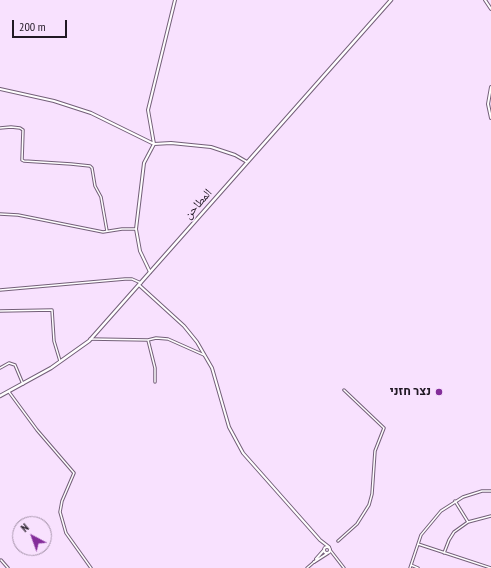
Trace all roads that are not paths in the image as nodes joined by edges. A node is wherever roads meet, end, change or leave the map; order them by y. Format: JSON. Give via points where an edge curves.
{"nodes":[{"id":1,"x":175,"y":0,"type":"edge"},
{"id":2,"x":391,"y":0,"type":"edge"},
{"id":3,"x":485,"y":0,"type":"edge"},
{"id":4,"x":491,"y":9,"type":"edge"},
{"id":5,"x":491,"y":87,"type":"edge"},
{"id":6,"x":0,"y":89,"type":"edge"},
{"id":7,"x":490,"y":97,"type":"edge"},
{"id":8,"x":489,"y":104,"type":"edge"},
{"id":9,"x":491,"y":118,"type":"edge"},
{"id":10,"x":0,"y":128,"type":"edge"},
{"id":11,"x":154,"y":144,"type":"junction"},
{"id":12,"x":247,"y":162,"type":"junction"},
{"id":13,"x":0,"y":214,"type":"edge"},
{"id":14,"x":136,"y":229,"type":"junction"},
{"id":15,"x":107,"y":230,"type":"junction"},
{"id":16,"x":150,"y":272,"type":"junction"},
{"id":17,"x":140,"y":284,"type":"junction"},
{"id":18,"x":0,"y":290,"type":"edge"},
{"id":19,"x":0,"y":311,"type":"edge"},
{"id":20,"x":90,"y":339,"type":"junction"},
{"id":21,"x":148,"y":340,"type":"junction"},
{"id":22,"x":206,"y":356,"type":"junction"},
{"id":23,"x":60,"y":361,"type":"junction"},
{"id":24,"x":0,"y":368,"type":"edge"},
{"id":25,"x":155,"y":382,"type":"dead end"},
{"id":26,"x":23,"y":384,"type":"junction"},
{"id":27,"x":344,"y":390,"type":"dead end"},
{"id":28,"x":9,"y":392,"type":"junction"},
{"id":29,"x":0,"y":396,"type":"edge"},
{"id":30,"x":491,"y":491,"type":"edge"},
{"id":31,"x":455,"y":501,"type":"junction"},
{"id":32,"x":491,"y":516,"type":"edge"},
{"id":33,"x":468,"y":522,"type":"junction"},
{"id":34,"x":320,"y":540,"type":"junction"},
{"id":35,"x":338,"y":541,"type":"dead end"},
{"id":36,"x":418,"y":544,"type":"junction"},
{"id":37,"x":324,"y":549,"type":"junction"},
{"id":38,"x":329,"y":551,"type":"junction"},
{"id":39,"x":444,"y":553,"type":"junction"},
{"id":40,"x":1,"y":560,"type":"dead end"},
{"id":41,"x":314,"y":562,"type":"junction"},
{"id":42,"x":410,"y":567,"type":"edge"},
{"id":43,"x":8,"y":568,"type":"edge"},
{"id":44,"x":91,"y":568,"type":"edge"},
{"id":45,"x":307,"y":568,"type":"edge"},
{"id":46,"x":344,"y":568,"type":"edge"},
{"id":47,"x":418,"y":568,"type":"edge"},
{"id":48,"x":491,"y":568,"type":"edge"}],
"edges":[{"from":1,"to":11,"type":"street","via":[[148,110]]},
{"from":2,"to":12,"type":"main road","name":"المطاحن"},
{"from":3,"to":4,"type":"street"},
{"from":5,"to":7,"type":"street"},
{"from":6,"to":11,"type":"street","via":[[54,101],[91,113]]},
{"from":7,"to":8,"type":"street"},
{"from":8,"to":9,"type":"street"},
{"from":10,"to":15,"type":"street","via":[[15,127],[23,130],[24,161],[90,166],[101,197]]},
{"from":11,"to":12,"type":"street","via":[[211,147]]},
{"from":11,"to":14,"type":"street","via":[[144,163]]},
{"from":12,"to":16,"type":"main road","name":"المطاحن"},
{"from":13,"to":15,"type":"street","via":[[18,215],[103,232]]},
{"from":14,"to":15,"type":"street"},
{"from":14,"to":16,"type":"street","via":[[140,251]]},
{"from":16,"to":17,"type":"main road","name":"المطاحن"},
{"from":17,"to":18,"type":"street","via":[[132,279],[125,279]]},
{"from":17,"to":20,"type":"main road","name":"المطاحن"},
{"from":17,"to":22,"type":"street","via":[[184,326]]},
{"from":19,"to":23,"type":"street","via":[[52,310],[54,341]]},
{"from":20,"to":21,"type":"street"},
{"from":20,"to":23,"type":"main road","name":"المطاحن"},
{"from":21,"to":22,"type":"street","via":[[168,339]]},
{"from":21,"to":25,"type":"street","via":[[155,368]]},
{"from":22,"to":34,"type":"street","via":[[216,379],[229,426],[243,452]]},
{"from":23,"to":26,"type":"main road","name":"المطاحن"},
{"from":24,"to":26,"type":"street","via":[[9,363],[15,365]]},
{"from":26,"to":28,"type":"main road","name":"المطاحن"},
{"from":27,"to":35,"type":"street","via":[[384,428],[375,451],[369,505],[357,524]]},
{"from":28,"to":29,"type":"main road","name":"المطاحن"},
{"from":28,"to":44,"type":"street","via":[[74,473],[60,512],[66,533]]},
{"from":30,"to":31,"type":"street","via":[[482,491]]},
{"from":31,"to":33,"type":"street"},
{"from":31,"to":36,"type":"street","via":[[428,525]]},
{"from":32,"to":33,"type":"street"},
{"from":33,"to":39,"type":"street","via":[[454,532]]},
{"from":34,"to":37,"type":"street"},
{"from":34,"to":38,"type":"street"},
{"from":36,"to":39,"type":"street"},
{"from":36,"to":42,"type":"street"},
{"from":37,"to":38,"type":"street"},
{"from":37,"to":38,"type":"street"},
{"from":37,"to":41,"type":"street"},
{"from":38,"to":41,"type":"street"},
{"from":38,"to":46,"type":"street"},
{"from":39,"to":48,"type":"street"},
{"from":40,"to":43,"type":"street"},
{"from":41,"to":45,"type":"street"},
{"from":42,"to":47,"type":"street"}]}
